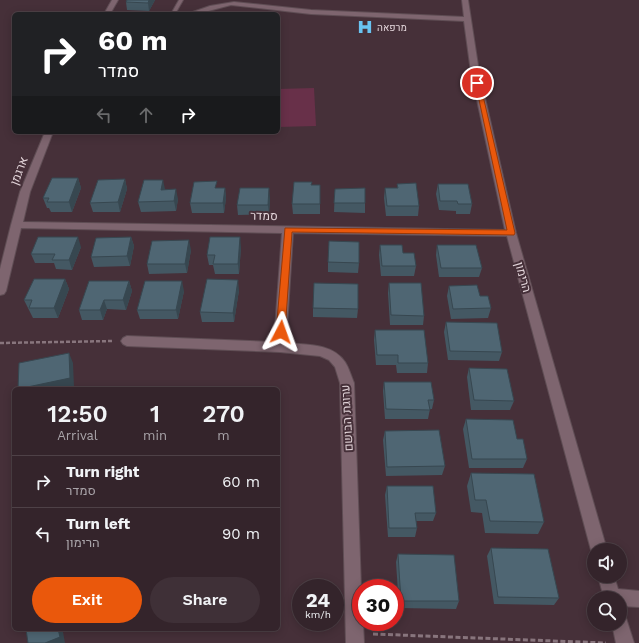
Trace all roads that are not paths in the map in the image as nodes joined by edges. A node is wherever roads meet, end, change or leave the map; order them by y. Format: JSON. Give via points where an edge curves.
{"nodes":[{"id":1,"x":115,"y":0,"type":"edge"},
{"id":2,"x":180,"y":0,"type":"edge"},
{"id":3,"x":216,"y":0,"type":"edge"},
{"id":4,"x":248,"y":0,"type":"edge"},
{"id":5,"x":258,"y":0,"type":"edge"},
{"id":6,"x":465,"y":0,"type":"edge"},
{"id":7,"x":231,"y":4,"type":"junction"},
{"id":8,"x":298,"y":11,"type":"junction"},
{"id":9,"x":108,"y":12,"type":"edge"},
{"id":10,"x":174,"y":12,"type":"edge"},
{"id":11,"x":197,"y":12,"type":"edge"},
{"id":12,"x":468,"y":19,"type":"junction"},
{"id":13,"x":48,"y":134,"type":"edge"},
{"id":14,"x":16,"y":225,"type":"junction"},
{"id":15,"x":288,"y":229,"type":"junction"},
{"id":16,"x":511,"y":233,"type":"junction"},
{"id":17,"x":0,"y":291,"type":"edge"},
{"id":18,"x":127,"y":341,"type":"road end"},
{"id":19,"x":280,"y":347,"type":"junction"},
{"id":20,"x":597,"y":543,"type":"edge"},
{"id":21,"x":627,"y":599,"type":"edge"},
{"id":22,"x":639,"y":599,"type":"edge"},
{"id":23,"x":622,"y":631,"type":"edge"},
{"id":24,"x":355,"y":638,"type":"edge"},
{"id":25,"x":625,"y":643,"type":"edge"}],
"edges":[{"from":1,"to":9,"type":"street"},
{"from":2,"to":10,"type":"lane"},
{"from":3,"to":7,"type":"street"},
{"from":4,"to":7,"type":"street"},
{"from":5,"to":8,"type":"street"},
{"from":6,"to":12,"type":"street","name":"הרימון"},
{"from":7,"to":8,"type":"street"},
{"from":7,"to":11,"type":"street","via":[[221,4]]},
{"from":8,"to":12,"type":"street"},
{"from":12,"to":16,"type":"street","name":"הרימון","via":[[475,72]]},
{"from":13,"to":14,"type":"street","name":"ארגמן","via":[[25,192]]},
{"from":14,"to":15,"type":"street","name":"סמדר"},
{"from":14,"to":17,"type":"street","name":"ארגמן"},
{"from":15,"to":16,"type":"street","name":"סמדר"},
{"from":15,"to":19,"type":"street"},
{"from":16,"to":20,"type":"street","name":"הרימון"},
{"from":18,"to":19,"type":"street","name":"ערוגת הבושם"},
{"from":19,"to":24,"type":"street","name":"ערוגת הבושם","via":[[322,351],[333,357],[340,365],[347,382]]},
{"from":21,"to":22,"type":"street"},
{"from":23,"to":25,"type":"street"}]}
